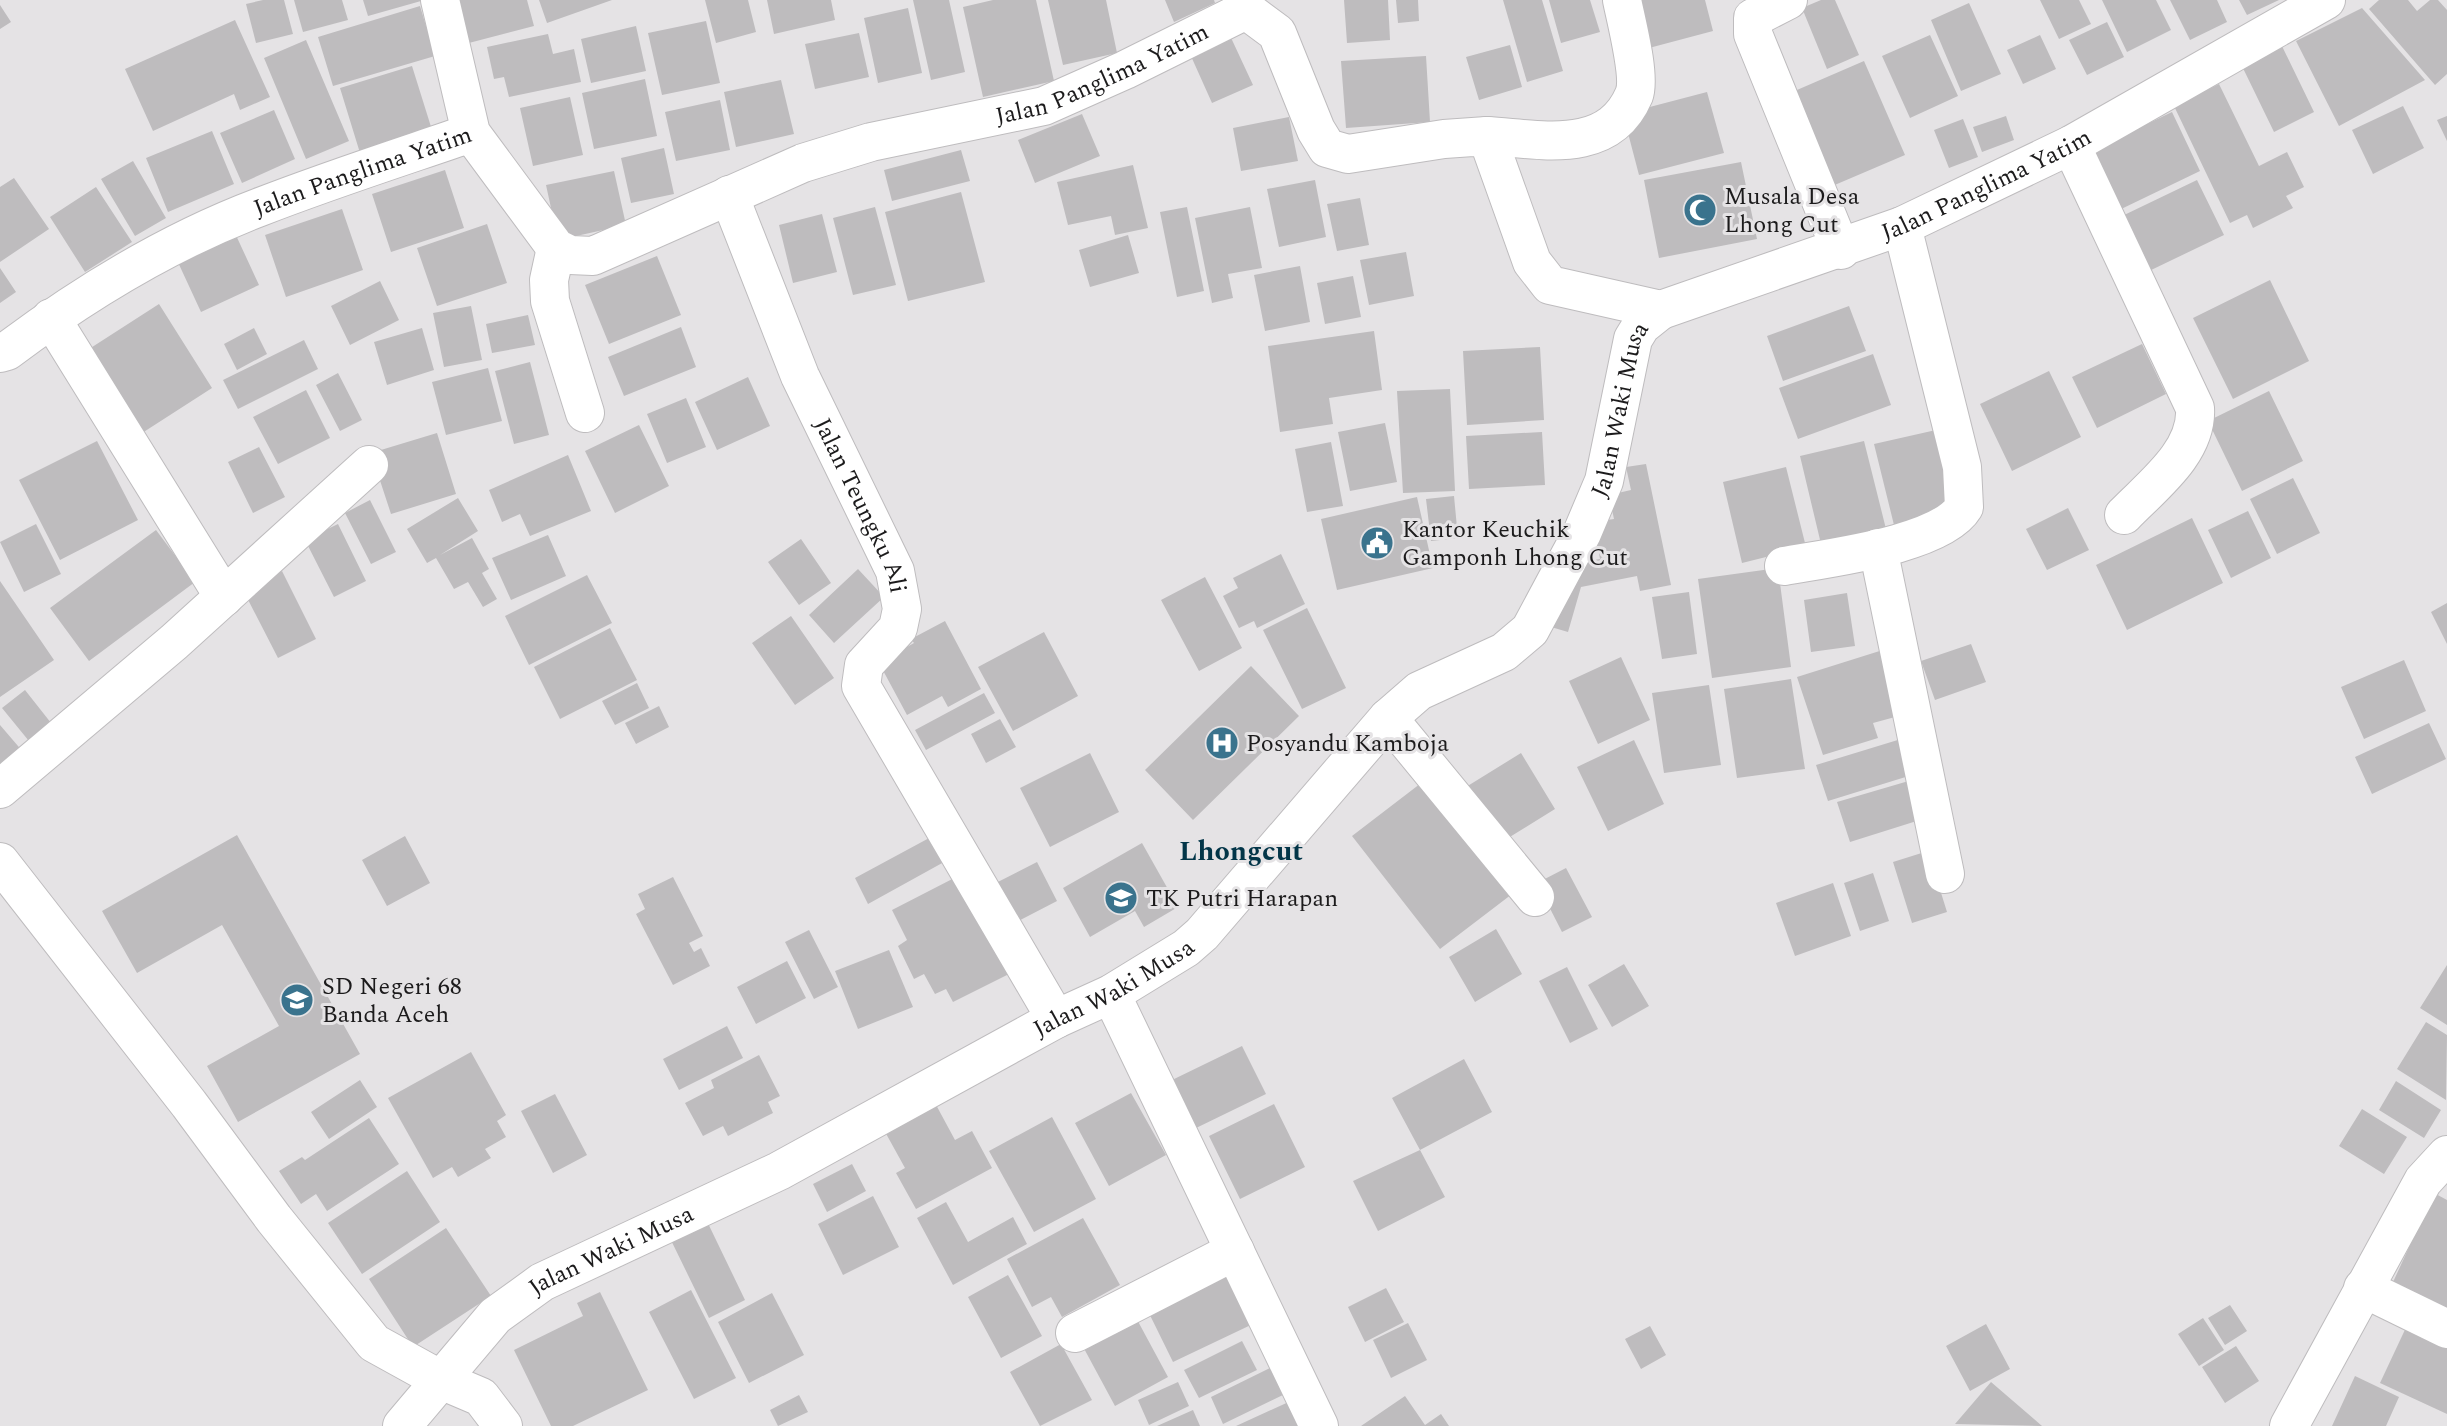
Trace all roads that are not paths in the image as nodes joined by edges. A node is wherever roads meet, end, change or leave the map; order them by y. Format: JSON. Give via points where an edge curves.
{"nodes":[{"id":1,"x":440,"y":0,"type":"edge"},
{"id":2,"x":1622,"y":0,"type":"edge"},
{"id":3,"x":1788,"y":0,"type":"edge"},
{"id":4,"x":2326,"y":0,"type":"edge"},
{"id":5,"x":1243,"y":5,"type":"edge"},
{"id":6,"x":471,"y":133,"type":"junction"},
{"id":7,"x":1487,"y":136,"type":"junction"},
{"id":8,"x":2071,"y":145,"type":"junction"},
{"id":9,"x":729,"y":195,"type":"junction"},
{"id":10,"x":1902,"y":226,"type":"junction"},
{"id":11,"x":556,"y":248,"type":"junction"},
{"id":12,"x":1841,"y":250,"type":"junction"},
{"id":13,"x":1661,"y":310,"type":"junction"},
{"id":14,"x":51,"y":318,"type":"junction"},
{"id":15,"x":0,"y":353,"type":"edge"},
{"id":16,"x":585,"y":413,"type":"dead end"},
{"id":17,"x":369,"y":465,"type":"dead end"},
{"id":18,"x":2124,"y":515,"type":"dead end"},
{"id":19,"x":1878,"y":548,"type":"junction"},
{"id":20,"x":1784,"y":566,"type":"dead end"},
{"id":21,"x":224,"y":597,"type":"junction"},
{"id":22,"x":1388,"y":718,"type":"junction"},
{"id":23,"x":0,"y":789,"type":"edge"},
{"id":24,"x":0,"y":862,"type":"edge"},
{"id":25,"x":1945,"y":874,"type":"dead end"},
{"id":26,"x":1535,"y":897,"type":"dead end"},
{"id":27,"x":1111,"y":994,"type":"junction"},
{"id":28,"x":1056,"y":1019,"type":"junction"},
{"id":29,"x":2447,"y":1155,"type":"edge"},
{"id":30,"x":1235,"y":1251,"type":"junction"},
{"id":31,"x":2364,"y":1288,"type":"junction"},
{"id":32,"x":2447,"y":1329,"type":"edge"},
{"id":33,"x":1075,"y":1333,"type":"dead end"},
{"id":34,"x":441,"y":1380,"type":"junction"},
{"id":35,"x":402,"y":1426,"type":"edge"},
{"id":36,"x":503,"y":1426,"type":"edge"},
{"id":37,"x":1319,"y":1426,"type":"edge"},
{"id":38,"x":2289,"y":1426,"type":"edge"}],
"edges":[{"from":1,"to":6,"type":"street"},
{"from":2,"to":7,"type":"street","via":[[1633,47],[1635,94],[1607,132],[1573,141]]},
{"from":3,"to":12,"type":"street","via":[[1753,18],[1753,34]]},
{"from":4,"to":8,"type":"street","name":"Jalan Panglima Yatim"},
{"from":5,"to":7,"type":"street","name":"Jalan Panglima Yatim","via":[[1277,33],[1327,148],[1348,154]]},
{"from":5,"to":9,"type":"street","name":"Jalan Panglima Yatim","via":[[1125,70],[1044,106],[871,142],[803,163]]},
{"from":6,"to":11,"type":"street","name":"Jalan Panglima Yatim"},
{"from":6,"to":14,"type":"street","name":"Jalan Panglima Yatim","via":[[258,207],[160,254]]},
{"from":7,"to":13,"type":"street","via":[[1532,262],[1543,279],[1560,289]]},
{"from":8,"to":10,"type":"street","name":"Jalan Panglima Yatim"},
{"from":8,"to":18,"type":"street","via":[[2195,408],[2194,432],[2184,448]]},
{"from":9,"to":11,"type":"street","name":"Jalan Panglima Yatim","via":[[593,256],[570,255]]},
{"from":9,"to":28,"type":"street","name":"Jalan Teungku Ali","via":[[800,376],[895,571],[902,609],[898,628],[864,665],[861,686]]},
{"from":10,"to":12,"type":"street","name":"Jalan Panglima Yatim"},
{"from":10,"to":19,"type":"street","via":[[1966,495],[1959,516],[1948,524]]},
{"from":11,"to":16,"type":"street","via":[[550,301]]},
{"from":12,"to":13,"type":"street","name":"Jalan Panglima Yatim"},
{"from":13,"to":22,"type":"street","name":"Jalan Waki Musa","via":[[1633,339],[1604,481],[1530,630],[1504,652],[1419,691]]},
{"from":14,"to":15,"type":"street","name":"Jalan Panglima Yatim"},
{"from":14,"to":21,"type":"street"},
{"from":17,"to":21,"type":"street"},
{"from":19,"to":20,"type":"street"},
{"from":19,"to":25,"type":"street"},
{"from":21,"to":23,"type":"street"},
{"from":22,"to":26,"type":"street"},
{"from":22,"to":27,"type":"street","name":"Jalan Waki Musa","via":[[1219,918],[1186,948]]},
{"from":24,"to":34,"type":"street","via":[[374,1343]]},
{"from":27,"to":28,"type":"street","name":"Jalan Waki Musa"},
{"from":27,"to":30,"type":"street"},
{"from":28,"to":34,"type":"street","name":"Jalan Waki Musa","via":[[779,1171],[542,1282],[495,1316]]},
{"from":29,"to":31,"type":"street","via":[[2423,1181]]},
{"from":30,"to":33,"type":"street"},
{"from":30,"to":37,"type":"street"},
{"from":31,"to":32,"type":"street"},
{"from":31,"to":38,"type":"street"},
{"from":34,"to":35,"type":"street","name":"Jalan Waki Musa"},
{"from":34,"to":36,"type":"street","via":[[481,1397]]}]}
